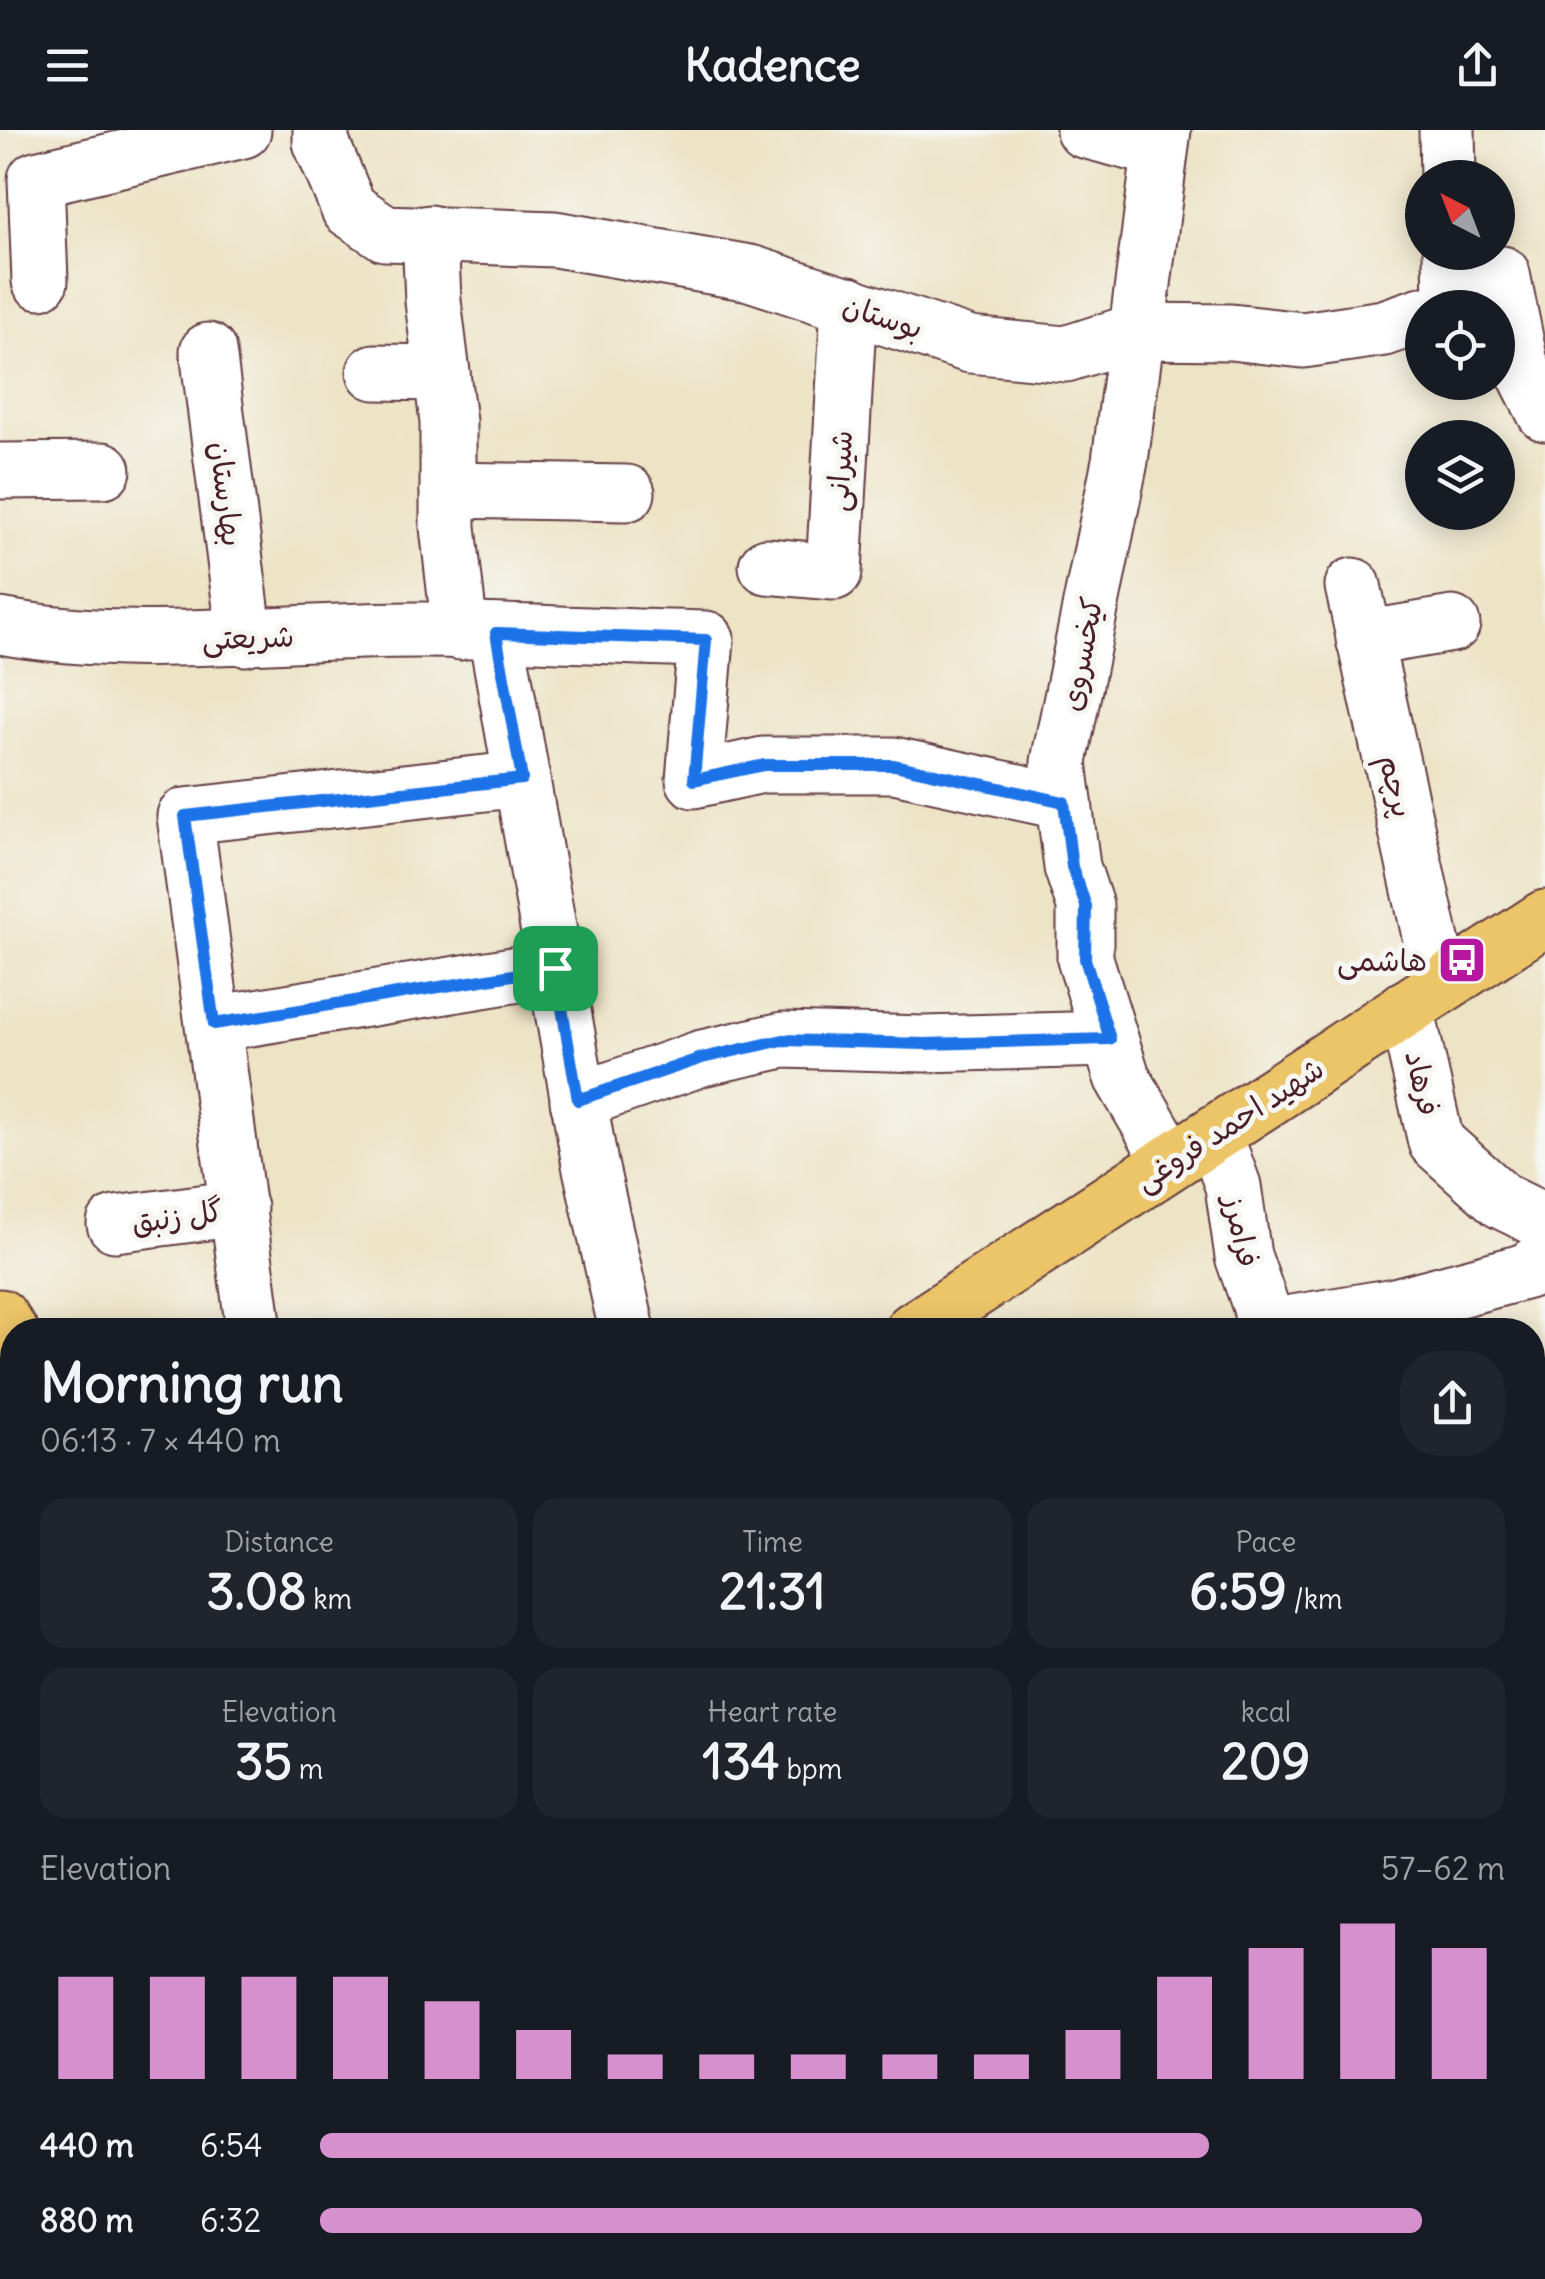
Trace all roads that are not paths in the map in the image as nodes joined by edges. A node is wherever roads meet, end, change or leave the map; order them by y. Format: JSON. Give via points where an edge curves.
{"nodes":[{"id":1,"x":243,"y":130,"type":"edge"},
{"id":2,"x":320,"y":130,"type":"edge"},
{"id":3,"x":1084,"y":130,"type":"edge"},
{"id":4,"x":1447,"y":130,"type":"edge"},
{"id":5,"x":1162,"y":140,"type":"edge"},
{"id":6,"x":1448,"y":160,"type":"edge"},
{"id":7,"x":430,"y":233,"type":"junction"},
{"id":8,"x":40,"y":281,"type":"dead end"},
{"id":9,"x":1481,"y":290,"type":"edge"},
{"id":10,"x":1505,"y":290,"type":"edge"},
{"id":11,"x":849,"y":304,"type":"junction"},
{"id":12,"x":1405,"y":316,"type":"edge"},
{"id":13,"x":1137,"y":331,"type":"junction"},
{"id":14,"x":1515,"y":338,"type":"edge"},
{"id":15,"x":208,"y":351,"type":"dead end"},
{"id":16,"x":375,"y":372,"type":"dead end"},
{"id":17,"x":442,"y":373,"type":"junction"},
{"id":18,"x":1545,"y":412,"type":"edge"},
{"id":19,"x":103,"y":470,"type":"dead end"},
{"id":20,"x":0,"y":471,"type":"edge"},
{"id":21,"x":448,"y":490,"type":"junction"},
{"id":22,"x":628,"y":493,"type":"dead end"},
{"id":23,"x":767,"y":566,"type":"dead end"},
{"id":24,"x":1352,"y":586,"type":"dead end"},
{"id":25,"x":1452,"y":624,"type":"dead end"},
{"id":26,"x":0,"y":626,"type":"edge"},
{"id":27,"x":478,"y":633,"type":"junction"},
{"id":28,"x":245,"y":638,"type":"junction"},
{"id":29,"x":1364,"y":639,"type":"junction"},
{"id":30,"x":522,"y":779,"type":"junction"},
{"id":31,"x":1064,"y":802,"type":"junction"},
{"id":32,"x":1545,"y":918,"type":"edge"},
{"id":33,"x":1545,"y":941,"type":"edge"},
{"id":34,"x":555,"y":968,"type":"junction"},
{"id":35,"x":1424,"y":997,"type":"junction"},
{"id":36,"x":214,"y":1024,"type":"junction"},
{"id":37,"x":1110,"y":1039,"type":"junction"},
{"id":38,"x":578,"y":1100,"type":"junction"},
{"id":39,"x":1192,"y":1147,"type":"junction"},
{"id":40,"x":238,"y":1208,"type":"junction"},
{"id":41,"x":1545,"y":1222,"type":"edge"},
{"id":42,"x":115,"y":1224,"type":"dead end"},
{"id":43,"x":1545,"y":1260,"type":"edge"},
{"id":44,"x":1485,"y":1306,"type":"edge"},
{"id":45,"x":252,"y":1318,"type":"edge"},
{"id":46,"x":623,"y":1318,"type":"edge"},
{"id":47,"x":930,"y":1318,"type":"edge"},
{"id":48,"x":959,"y":1318,"type":"edge"},
{"id":49,"x":1262,"y":1318,"type":"edge"},
{"id":50,"x":1326,"y":1318,"type":"edge"}],
"edges":[{"from":1,"to":8,"type":"street","via":[[36,180]]},
{"from":2,"to":7,"type":"street","name":"بوستان","via":[[349,209],[385,233]]},
{"from":3,"to":5,"type":"street"},
{"from":4,"to":6,"type":"street"},
{"from":5,"to":13,"type":"street","name":"کیخسروی"},
{"from":7,"to":11,"type":"street","name":"بوستان","via":[[555,239],[750,272]]},
{"from":7,"to":17,"type":"street"},
{"from":9,"to":10,"type":"street","name":"بوستان","via":[[1502,274]]},
{"from":11,"to":13,"type":"street","name":"بوستان","via":[[970,345],[1066,354]]},
{"from":11,"to":23,"type":"street","name":"شیرانی","via":[[834,572]]},
{"from":12,"to":13,"type":"street","name":"بوستان","via":[[1384,328],[1304,340]]},
{"from":13,"to":31,"type":"street","name":"کیخسروی","via":[[1120,462],[1059,762]]},
{"from":14,"to":18,"type":"street","name":"بوستان"},
{"from":15,"to":28,"type":"street","name":"بهارستان"},
{"from":16,"to":17,"type":"street"},
{"from":17,"to":21,"type":"street"},
{"from":19,"to":20,"type":"street"},
{"from":21,"to":22,"type":"street"},
{"from":21,"to":27,"type":"street","via":[[448,527]]},
{"from":24,"to":29,"type":"street","name":"پرچم"},
{"from":25,"to":29,"type":"street"},
{"from":26,"to":28,"type":"street","name":"شریعتی"},
{"from":27,"to":28,"type":"street","name":"شریعتی"},
{"from":27,"to":30,"type":"street"},
{"from":27,"to":31,"type":"street","name":"شریعتی","via":[[706,640],[694,780],[764,765],[894,765]]},
{"from":29,"to":35,"type":"street","name":"پرچم"},
{"from":30,"to":34,"type":"street"},
{"from":30,"to":36,"type":"street","via":[[185,816]]},
{"from":31,"to":37,"type":"street","name":"کیخسروی","via":[[1072,867],[1086,906],[1085,959]]},
{"from":32,"to":35,"type":"main road","name":"شهید احمد فروغی"},
{"from":33,"to":48,"type":"street","name":"شهید احمد فروغی"},
{"from":34,"to":36,"type":"street"},
{"from":34,"to":38,"type":"street"},
{"from":35,"to":39,"type":"main road","name":"شهید احمد فروغی"},
{"from":35,"to":41,"type":"street","name":"فرهاد","via":[[1436,1142],[1502,1201]]},
{"from":36,"to":40,"type":"street"},
{"from":37,"to":38,"type":"street","via":[[783,1040],[702,1058]]},
{"from":37,"to":39,"type":"street","name":"کیخسروی","via":[[1122,1078]]},
{"from":38,"to":46,"type":"street"},
{"from":39,"to":47,"type":"main road","name":"شهید احمد فروغی"},
{"from":39,"to":49,"type":"street","name":"فرامرز","via":[[1233,1186],[1243,1256]]},
{"from":40,"to":42,"type":"street","name":"گل زنبق"},
{"from":40,"to":45,"type":"street"},
{"from":43,"to":44,"type":"street"},
{"from":44,"to":50,"type":"street","via":[[1395,1306]]}]}
